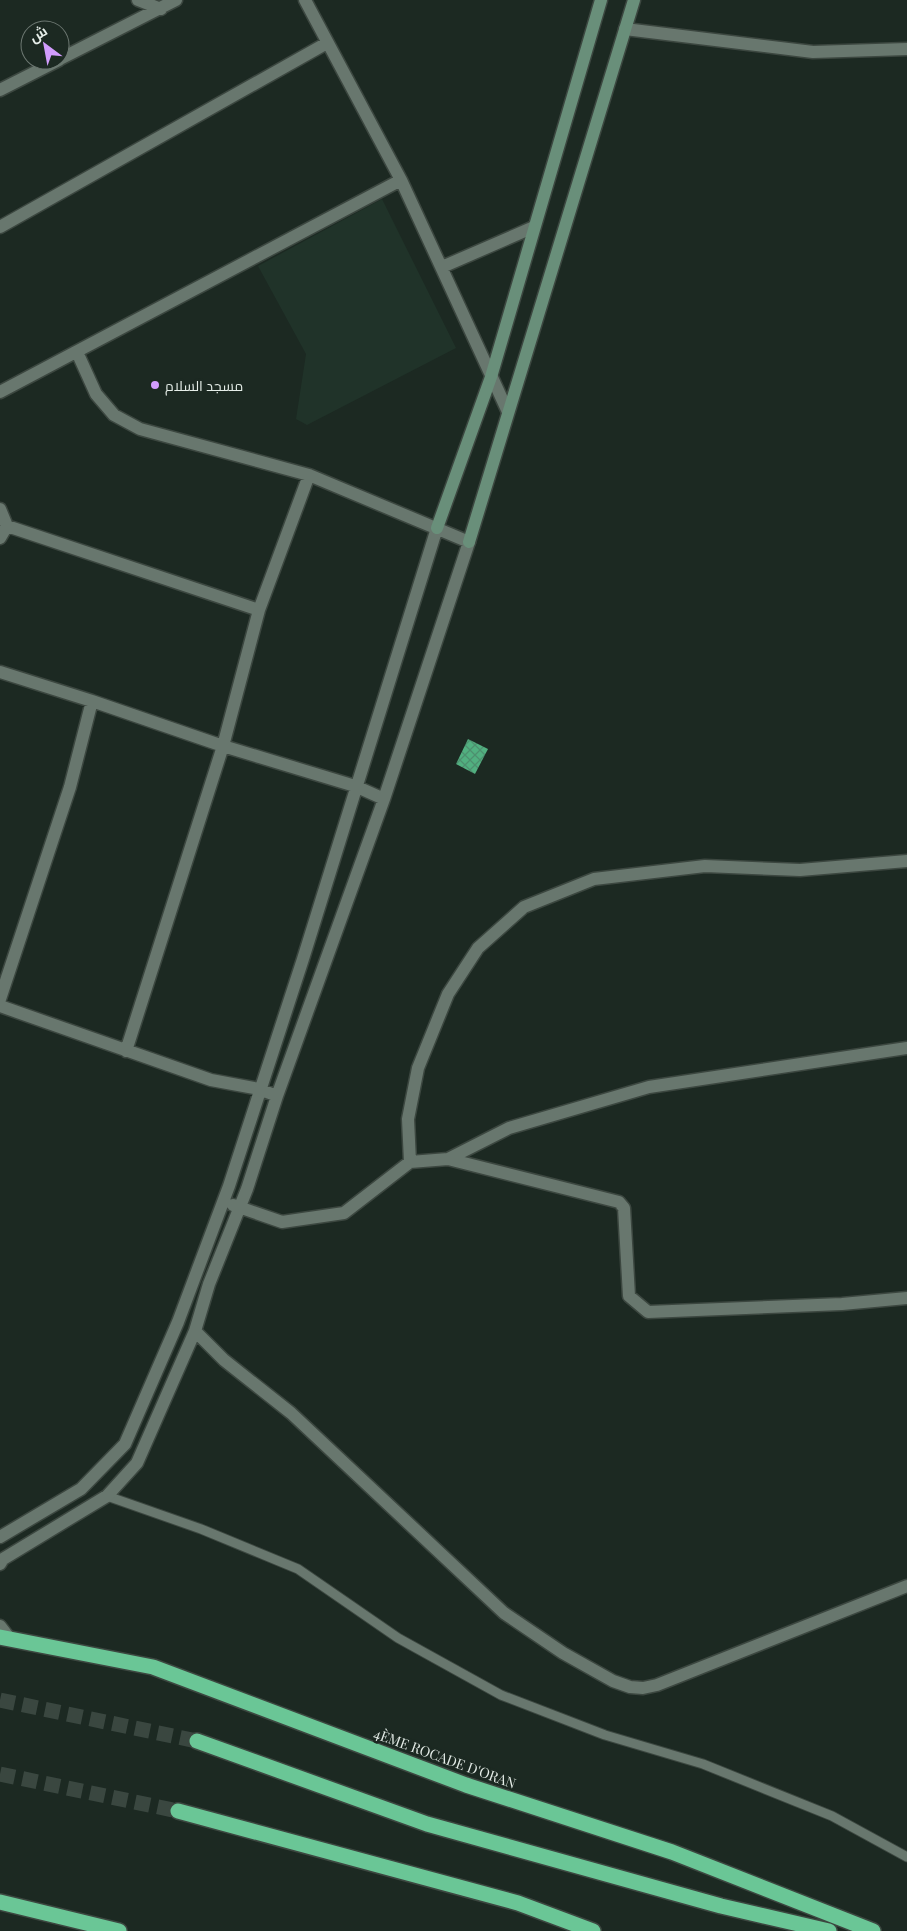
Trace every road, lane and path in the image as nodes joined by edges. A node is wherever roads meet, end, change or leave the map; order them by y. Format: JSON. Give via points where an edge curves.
{"nodes":[{"id":1,"x":138,"y":0,"type":"edge"},
{"id":2,"x":176,"y":0,"type":"edge"},
{"id":3,"x":305,"y":0,"type":"edge"},
{"id":4,"x":601,"y":0,"type":"edge"},
{"id":5,"x":634,"y":0,"type":"edge"},
{"id":6,"x":161,"y":9,"type":"junction"},
{"id":7,"x":625,"y":29,"type":"junction"},
{"id":8,"x":327,"y":43,"type":"junction"},
{"id":9,"x":907,"y":49,"type":"edge"},
{"id":10,"x":70,"y":54,"type":"edge"},
{"id":11,"x":39,"y":70,"type":"edge"},
{"id":12,"x":0,"y":90,"type":"edge"},
{"id":13,"x":400,"y":180,"type":"junction"},
{"id":14,"x":0,"y":227,"type":"edge"},
{"id":15,"x":534,"y":227,"type":"junction"},
{"id":16,"x":442,"y":267,"type":"junction"},
{"id":17,"x":77,"y":352,"type":"junction"},
{"id":18,"x":491,"y":377,"type":"junction"},
{"id":19,"x":0,"y":392,"type":"edge"},
{"id":20,"x":508,"y":412,"type":"junction"},
{"id":21,"x":309,"y":475,"type":"junction"},
{"id":22,"x":0,"y":510,"type":"edge"},
{"id":23,"x":7,"y":526,"type":"junction"},
{"id":24,"x":437,"y":528,"type":"junction"},
{"id":25,"x":0,"y":538,"type":"edge"},
{"id":26,"x":469,"y":542,"type":"junction"},
{"id":27,"x":259,"y":610,"type":"junction"},
{"id":28,"x":0,"y":672,"type":"edge"},
{"id":29,"x":92,"y":701,"type":"junction"},
{"id":30,"x":223,"y":746,"type":"junction"},
{"id":31,"x":355,"y":786,"type":"junction"},
{"id":32,"x":384,"y":799,"type":"junction"},
{"id":33,"x":907,"y":861,"type":"edge"},
{"id":34,"x":0,"y":999,"type":"edge"},
{"id":35,"x":0,"y":1006,"type":"edge"},
{"id":36,"x":907,"y":1048,"type":"edge"},
{"id":37,"x":126,"y":1051,"type":"junction"},
{"id":38,"x":259,"y":1089,"type":"junction"},
{"id":39,"x":277,"y":1096,"type":"junction"},
{"id":40,"x":448,"y":1159,"type":"junction"},
{"id":41,"x":410,"y":1162,"type":"junction"},
{"id":42,"x":224,"y":1200,"type":"junction"},
{"id":43,"x":240,"y":1208,"type":"junction"},
{"id":44,"x":907,"y":1298,"type":"edge"},
{"id":45,"x":195,"y":1331,"type":"junction"},
{"id":46,"x":81,"y":1489,"type":"junction"},
{"id":47,"x":108,"y":1496,"type":"junction"},
{"id":48,"x":96,"y":1504,"type":"junction"},
{"id":49,"x":0,"y":1537,"type":"edge"},
{"id":50,"x":0,"y":1564,"type":"edge"},
{"id":51,"x":907,"y":1586,"type":"edge"},
{"id":52,"x":0,"y":1626,"type":"edge"},
{"id":53,"x":5,"y":1638,"type":"edge"},
{"id":54,"x":197,"y":1741,"type":"tunnel mouth"},
{"id":55,"x":178,"y":1811,"type":"tunnel mouth"},
{"id":56,"x":907,"y":1857,"type":"edge"},
{"id":57,"x":0,"y":1902,"type":"edge"},
{"id":58,"x":119,"y":1931,"type":"edge"},
{"id":59,"x":593,"y":1931,"type":"edge"},
{"id":60,"x":829,"y":1931,"type":"edge"},
{"id":61,"x":873,"y":1931,"type":"edge"}],
"edges":[{"from":1,"to":6,"type":"street"},
{"from":2,"to":6,"type":"street"},
{"from":3,"to":8,"type":"street"},
{"from":4,"to":15,"type":"main road"},
{"from":5,"to":7,"type":"main road"},
{"from":6,"to":10,"type":"street"},
{"from":7,"to":9,"type":"street","via":[[813,52]]},
{"from":7,"to":20,"type":"main road"},
{"from":8,"to":13,"type":"street"},
{"from":8,"to":14,"type":"street"},
{"from":11,"to":12,"type":"street"},
{"from":13,"to":16,"type":"street"},
{"from":13,"to":17,"type":"street"},
{"from":15,"to":16,"type":"street"},
{"from":15,"to":18,"type":"main road"},
{"from":16,"to":18,"type":"street"},
{"from":17,"to":19,"type":"street"},
{"from":17,"to":21,"type":"street","via":[[96,394],[114,415],[140,429]]},
{"from":18,"to":20,"type":"street"},
{"from":18,"to":24,"type":"main road"},
{"from":20,"to":26,"type":"main road"},
{"from":21,"to":24,"type":"street"},
{"from":21,"to":27,"type":"street"},
{"from":22,"to":23,"type":"street"},
{"from":23,"to":25,"type":"street"},
{"from":23,"to":27,"type":"street"},
{"from":24,"to":26,"type":"street"},
{"from":24,"to":31,"type":"street"},
{"from":26,"to":32,"type":"street"},
{"from":27,"to":30,"type":"street"},
{"from":28,"to":29,"type":"street"},
{"from":29,"to":30,"type":"street"},
{"from":29,"to":34,"type":"street","via":[[70,787]]},
{"from":30,"to":31,"type":"street"},
{"from":30,"to":37,"type":"street"},
{"from":31,"to":32,"type":"street"},
{"from":31,"to":38,"type":"street"},
{"from":32,"to":39,"type":"street"},
{"from":33,"to":41,"type":"street","via":[[800,870],[705,866],[594,878],[524,907],[478,948],[448,994],[418,1068],[408,1119]]},
{"from":35,"to":37,"type":"street"},
{"from":36,"to":40,"type":"street","via":[[649,1087],[509,1128]]},
{"from":37,"to":38,"type":"street","via":[[211,1080]]},
{"from":38,"to":39,"type":"street"},
{"from":38,"to":42,"type":"street"},
{"from":39,"to":43,"type":"street"},
{"from":40,"to":41,"type":"street"},
{"from":40,"to":44,"type":"street","via":[[619,1202],[624,1208],[629,1296],[648,1312]]},
{"from":41,"to":43,"type":"street","via":[[344,1214],[282,1222]]},
{"from":42,"to":43,"type":"street"},
{"from":42,"to":46,"type":"street","via":[[178,1322],[125,1444]]},
{"from":43,"to":45,"type":"street"},
{"from":45,"to":47,"type":"street","via":[[137,1463]]},
{"from":45,"to":51,"type":"street","via":[[224,1360],[291,1413],[504,1613],[563,1653],[613,1681],[630,1687],[657,1685]]},
{"from":46,"to":48,"type":"street"},
{"from":46,"to":49,"type":"street"},
{"from":47,"to":48,"type":"street"},
{"from":47,"to":56,"type":"lane","via":[[201,1529],[298,1569],[398,1638],[501,1695],[604,1735],[704,1764],[832,1816]]},
{"from":48,"to":50,"type":"street","via":[[3,1559]]},
{"from":52,"to":53,"type":"street"},
{"from":53,"to":61,"type":"highway","name":"4ÈME ROCADE D'ORAN","via":[[153,1667],[466,1785],[672,1852]]},
{"from":54,"to":60,"type":"highway","via":[[427,1824],[721,1906]]},
{"from":55,"to":59,"type":"highway","via":[[518,1904]]},
{"from":57,"to":58,"type":"highway"}]}
